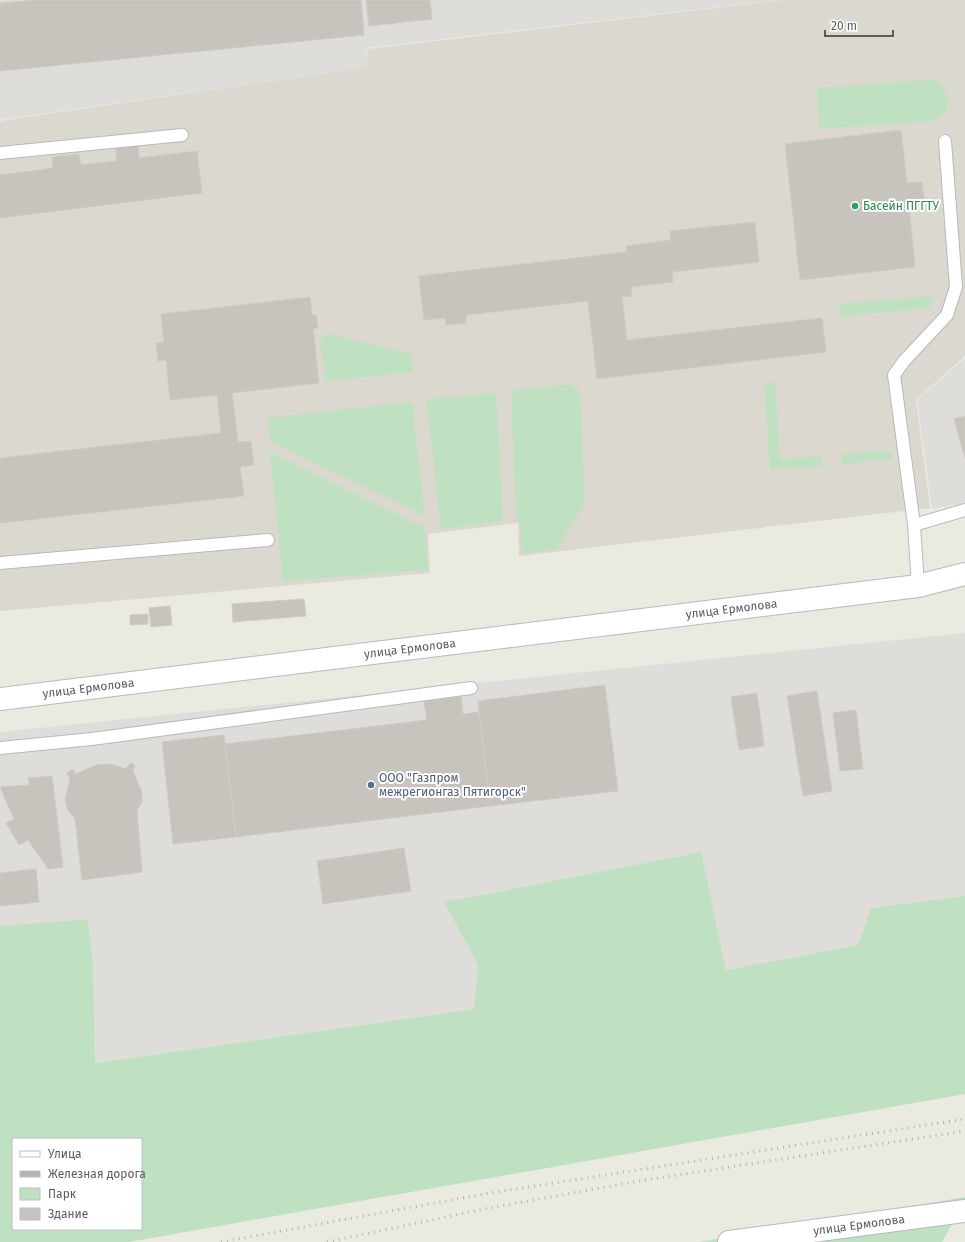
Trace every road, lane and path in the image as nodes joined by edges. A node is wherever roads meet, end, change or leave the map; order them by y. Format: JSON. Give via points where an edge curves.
{"nodes":[{"id":1,"x":182,"y":135,"type":"dead end"},
{"id":2,"x":944,"y":141,"type":"dead end"},
{"id":3,"x":0,"y":153,"type":"edge"},
{"id":4,"x":965,"y":510,"type":"edge"},
{"id":5,"x":914,"y":525,"type":"junction"},
{"id":6,"x":268,"y":540,"type":"dead end"},
{"id":7,"x":0,"y":563,"type":"edge"},
{"id":8,"x":965,"y":574,"type":"edge"},
{"id":9,"x":918,"y":586,"type":"junction"},
{"id":10,"x":965,"y":590,"type":"edge"},
{"id":11,"x":819,"y":598,"type":"junction"},
{"id":12,"x":471,"y":688,"type":"dead end"},
{"id":13,"x":0,"y":699,"type":"edge"},
{"id":14,"x":0,"y":748,"type":"edge"},
{"id":15,"x":965,"y":1211,"type":"edge"},
{"id":16,"x":729,"y":1242,"type":"edge"}],
"edges":[{"from":1,"to":3,"type":"lane"},
{"from":2,"to":5,"type":"lane","via":[[956,287],[947,315],[894,375]]},
{"from":4,"to":5,"type":"lane"},
{"from":5,"to":9,"type":"lane"},
{"from":6,"to":7,"type":"lane"},
{"from":8,"to":9,"type":"main road","name":"улица Ермолова"},
{"from":9,"to":11,"type":"main road","name":"улица Ермолова"},
{"from":10,"to":11,"type":"main road","name":"улица Ермолова"},
{"from":11,"to":13,"type":"main road","name":"улица Ермолова"},
{"from":12,"to":14,"type":"lane","via":[[100,738]]},
{"from":15,"to":16,"type":"main road","name":"улица Ермолова"}]}
